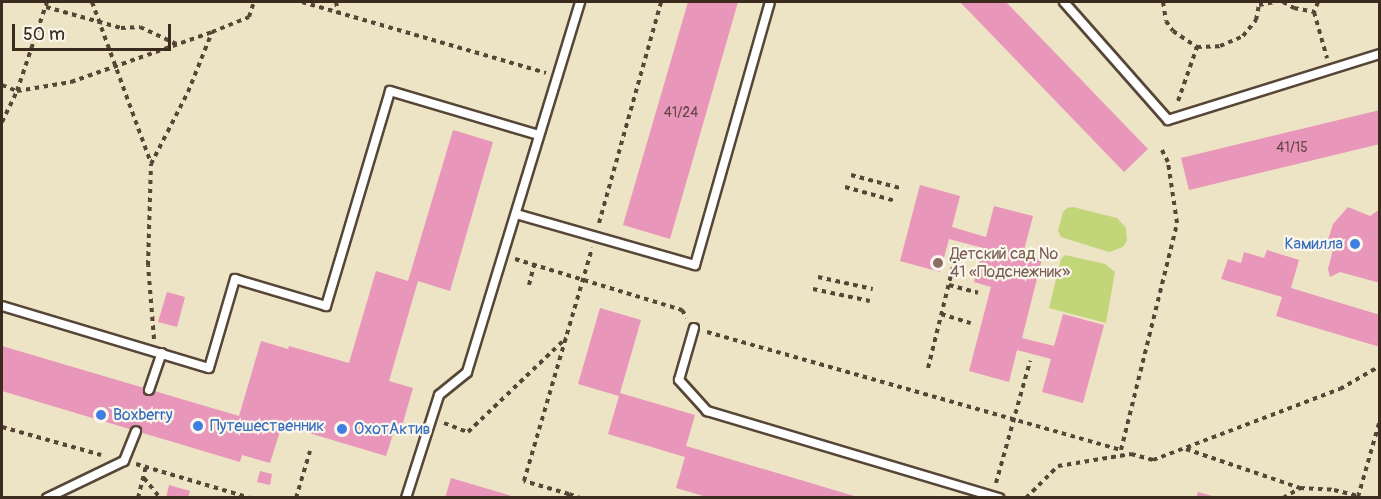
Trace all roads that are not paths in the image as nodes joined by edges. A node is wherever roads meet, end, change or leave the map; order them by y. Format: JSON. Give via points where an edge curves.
{"nodes":[{"id":1,"x":579,"y":2,"type":"edge"},
{"id":2,"x":770,"y":2,"type":"edge"},
{"id":3,"x":1064,"y":2,"type":"edge"},
{"id":4,"x":1380,"y":54,"type":"edge"},
{"id":5,"x":539,"y":135,"type":"junction"},
{"id":6,"x":516,"y":214,"type":"junction"},
{"id":7,"x":2,"y":306,"type":"edge"},
{"id":8,"x":694,"y":328,"type":"road end"},
{"id":9,"x":158,"y":352,"type":"junction"},
{"id":10,"x":150,"y":390,"type":"dead end"},
{"id":11,"x":136,"y":431,"type":"dead end"},
{"id":12,"x":996,"y":497,"type":"edge"},
{"id":13,"x":47,"y":498,"type":"edge"},
{"id":14,"x":406,"y":498,"type":"edge"}],
"edges":[{"from":1,"to":5,"type":"lane"},
{"from":2,"to":6,"type":"lane","via":[[695,265]]},
{"from":3,"to":4,"type":"lane","via":[[1168,120]]},
{"from":5,"to":6,"type":"lane"},
{"from":5,"to":9,"type":"lane","via":[[390,91],[326,306],[235,279],[209,368]]},
{"from":6,"to":14,"type":"lane","via":[[467,372],[439,395]]},
{"from":7,"to":9,"type":"lane"},
{"from":8,"to":12,"type":"lane","via":[[679,380],[707,411]]},
{"from":9,"to":10,"type":"lane"},
{"from":11,"to":13,"type":"lane","via":[[124,461]]}]}
